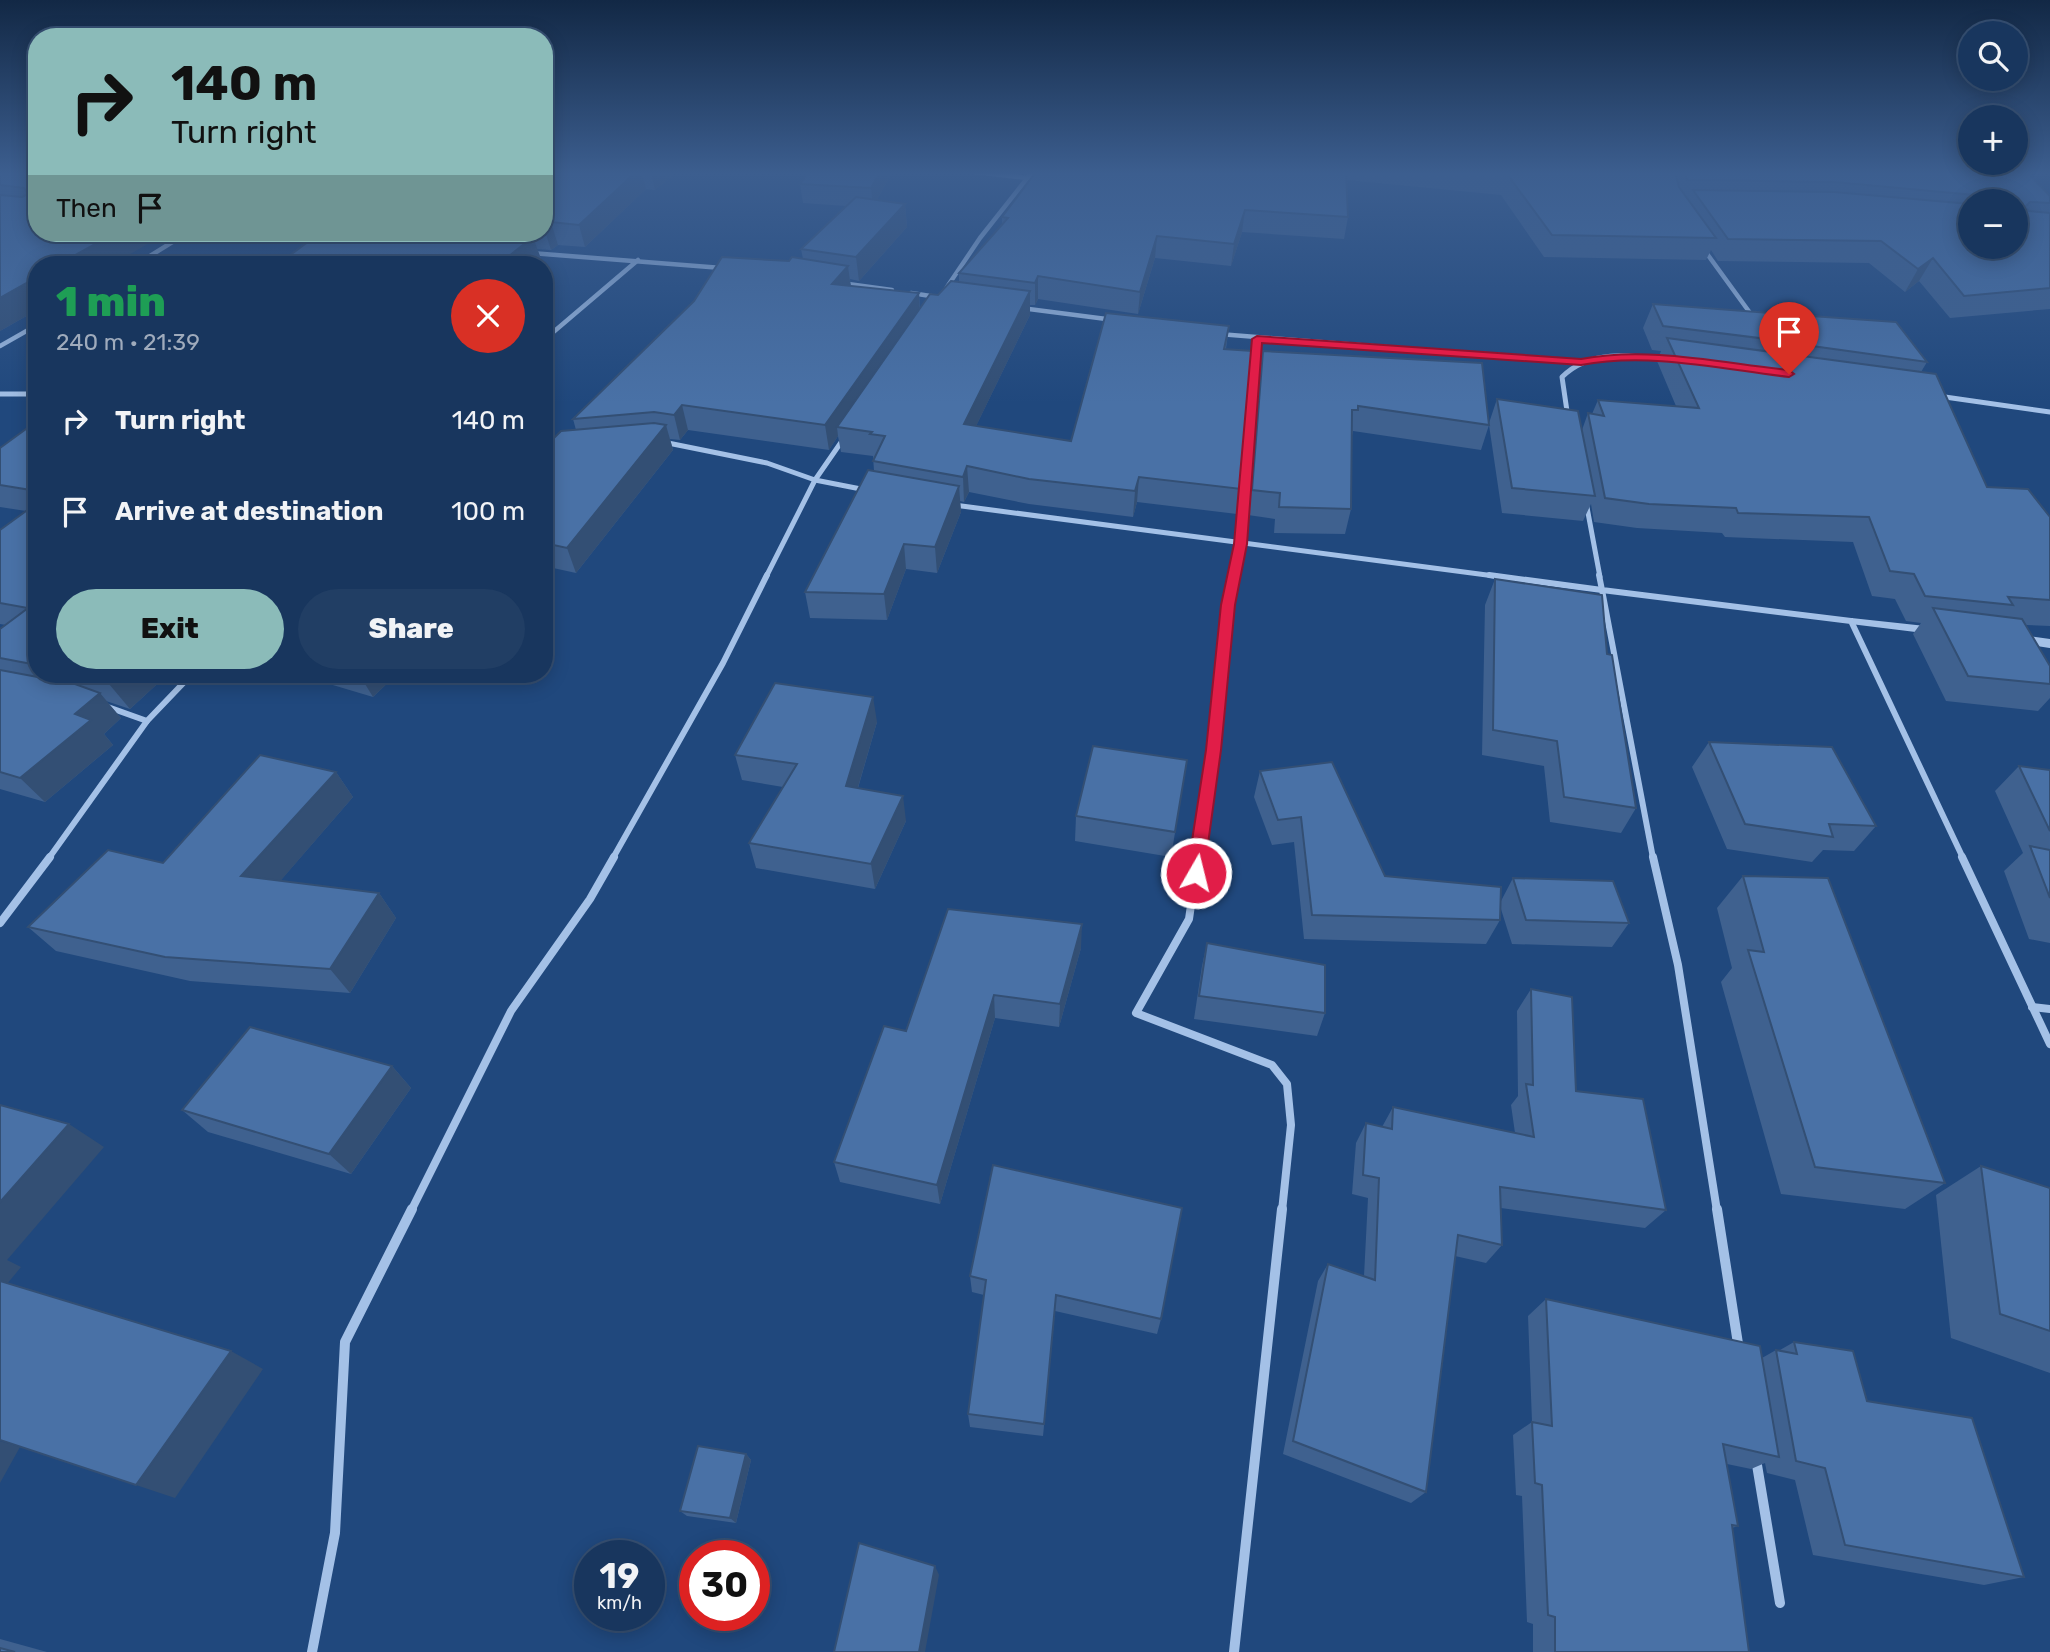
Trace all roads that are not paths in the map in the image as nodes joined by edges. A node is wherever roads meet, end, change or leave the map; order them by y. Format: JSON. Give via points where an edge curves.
{"nodes":[{"id":1,"x":973,"y":249,"type":"edge"},
{"id":2,"x":1704,"y":249,"type":"edge"},
{"id":3,"x":522,"y":252,"type":"edge"},
{"id":4,"x":638,"y":260,"type":"junction"},
{"id":5,"x":730,"y":268,"type":"edge"},
{"id":6,"x":836,"y":282,"type":"edge"},
{"id":7,"x":940,"y":298,"type":"junction"},
{"id":8,"x":933,"y":307,"type":"edge"},
{"id":9,"x":1009,"y":307,"type":"edge"},
{"id":10,"x":1119,"y":321,"type":"edge"},
{"id":11,"x":1759,"y":327,"type":"edge"},
{"id":12,"x":28,"y":330,"type":"edge"},
{"id":13,"x":553,"y":332,"type":"edge"},
{"id":14,"x":1216,"y":334,"type":"edge"},
{"id":15,"x":1257,"y":339,"type":"junction"},
{"id":16,"x":0,"y":346,"type":"edge"},
{"id":17,"x":1676,"y":360,"type":"edge"},
{"id":18,"x":1581,"y":362,"type":"junction"},
{"id":19,"x":0,"y":394,"type":"edge"},
{"id":20,"x":28,"y":394,"type":"edge"},
{"id":21,"x":1926,"y":394,"type":"edge"},
{"id":22,"x":2050,"y":412,"type":"edge"},
{"id":23,"x":1570,"y":428,"type":"edge"},
{"id":24,"x":845,"y":435,"type":"edge"},
{"id":25,"x":661,"y":442,"type":"edge"},
{"id":26,"x":815,"y":480,"type":"junction"},
{"id":27,"x":1583,"y":488,"type":"edge"},
{"id":28,"x":870,"y":490,"type":"edge"},
{"id":29,"x":951,"y":505,"type":"edge"},
{"id":30,"x":1240,"y":544,"type":"junction"},
{"id":31,"x":1602,"y":590,"type":"junction"},
{"id":32,"x":1851,"y":621,"type":"junction"},
{"id":33,"x":1930,"y":630,"type":"dead end"},
{"id":34,"x":2023,"y":640,"type":"edge"},
{"id":35,"x":2050,"y":643,"type":"edge"},
{"id":36,"x":183,"y":683,"type":"edge"},
{"id":37,"x":98,"y":704,"type":"edge"},
{"id":38,"x":147,"y":721,"type":"junction"},
{"id":39,"x":0,"y":923,"type":"edge"},
{"id":40,"x":2032,"y":1007,"type":"junction"},
{"id":41,"x":2050,"y":1009,"type":"edge"},
{"id":42,"x":2050,"y":1044,"type":"edge"},
{"id":43,"x":1741,"y":1360,"type":"edge"},
{"id":44,"x":1756,"y":1455,"type":"edge"},
{"id":45,"x":1780,"y":1603,"type":"dead end"},
{"id":46,"x":312,"y":1652,"type":"edge"},
{"id":47,"x":1234,"y":1652,"type":"edge"}],
"edges":[{"from":1,"to":7,"type":"street"},
{"from":2,"to":11,"type":"street"},
{"from":3,"to":4,"type":"street"},
{"from":4,"to":5,"type":"street"},
{"from":4,"to":13,"type":"street"},
{"from":6,"to":7,"type":"street"},
{"from":7,"to":8,"type":"street"},
{"from":9,"to":10,"type":"street"},
{"from":12,"to":16,"type":"street"},
{"from":14,"to":15,"type":"street"},
{"from":15,"to":18,"type":"street"},
{"from":15,"to":30,"type":"street"},
{"from":17,"to":18,"type":"street","via":[[1608,357]]},
{"from":18,"to":23,"type":"street","via":[[1562,377]]},
{"from":19,"to":20,"type":"street"},
{"from":21,"to":22,"type":"street"},
{"from":24,"to":26,"type":"street"},
{"from":25,"to":26,"type":"street","via":[[767,463]]},
{"from":26,"to":28,"type":"street"},
{"from":26,"to":46,"type":"street","via":[[723,663],[590,899],[511,1012],[345,1342],[335,1533]]},
{"from":27,"to":31,"type":"street"},
{"from":29,"to":30,"type":"street"},
{"from":30,"to":31,"type":"street"},
{"from":30,"to":47,"type":"street","via":[[1228,605],[1189,919],[1136,1013],[1272,1065],[1287,1084],[1292,1125]]},
{"from":31,"to":32,"type":"street"},
{"from":31,"to":43,"type":"street","via":[[1678,965]]},
{"from":32,"to":33,"type":"street"},
{"from":32,"to":40,"type":"street"},
{"from":34,"to":35,"type":"street"},
{"from":36,"to":38,"type":"street"},
{"from":37,"to":38,"type":"street"},
{"from":38,"to":39,"type":"street"},
{"from":40,"to":41,"type":"street"},
{"from":40,"to":42,"type":"street"},
{"from":44,"to":45,"type":"street"}]}
